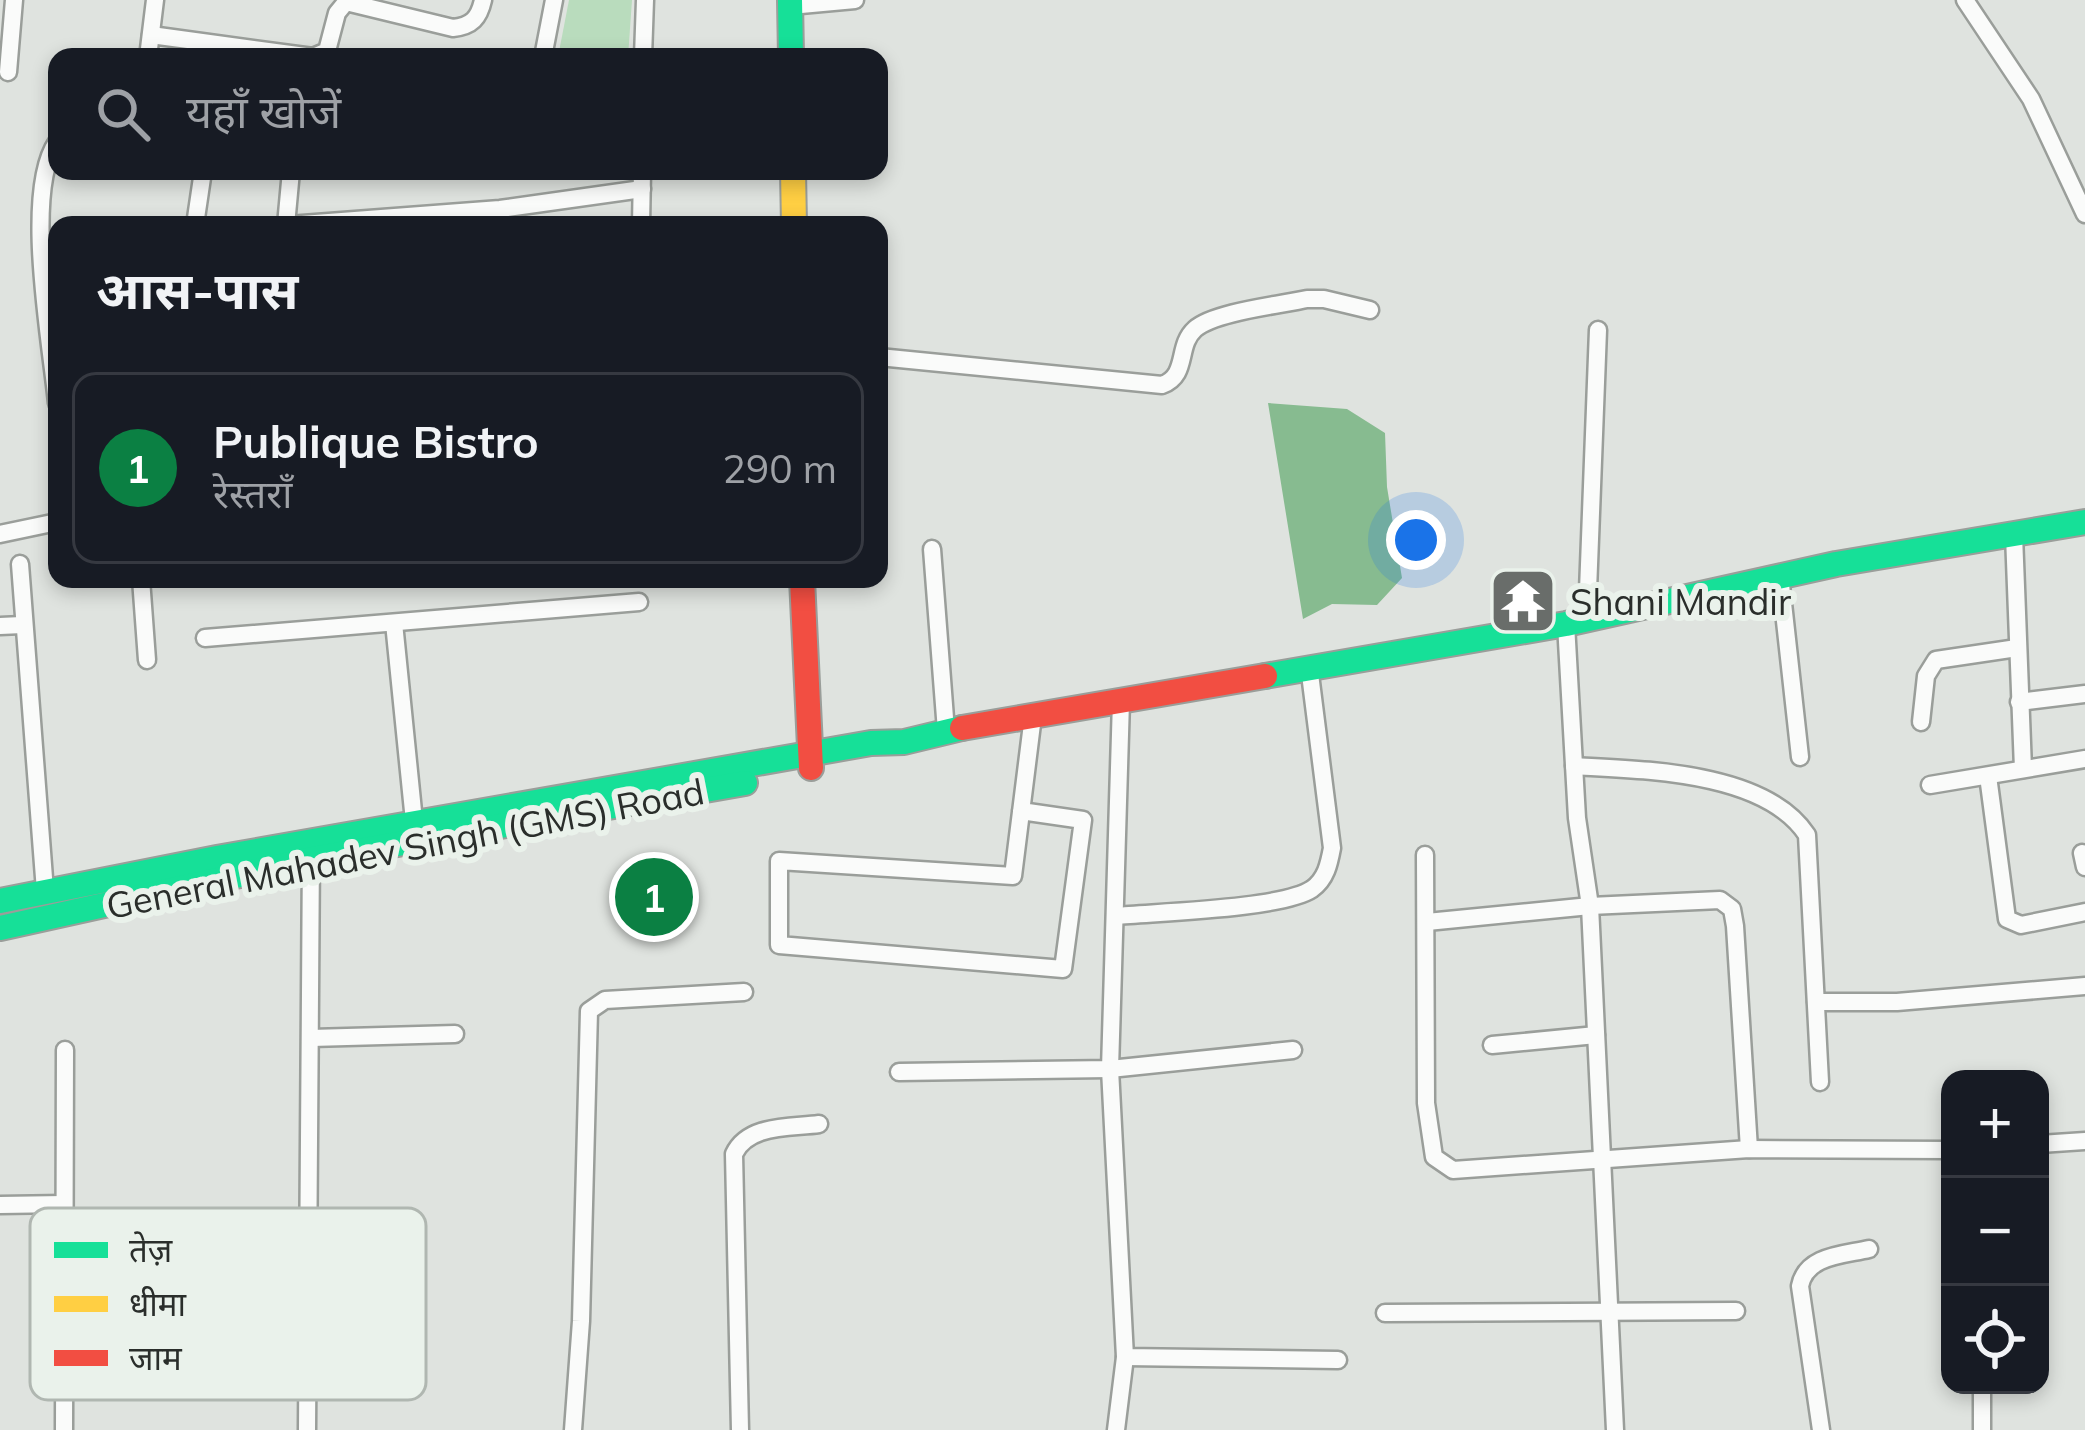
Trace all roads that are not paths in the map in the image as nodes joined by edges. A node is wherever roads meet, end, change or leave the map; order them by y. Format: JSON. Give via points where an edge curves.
{"nodes":[{"id":1,"x":14,"y":0,"type":"edge"},
{"id":2,"x":155,"y":0,"type":"edge"},
{"id":3,"x":483,"y":0,"type":"edge"},
{"id":4,"x":554,"y":0,"type":"edge"},
{"id":5,"x":645,"y":0,"type":"edge"},
{"id":6,"x":855,"y":0,"type":"edge"},
{"id":7,"x":1965,"y":0,"type":"edge"},
{"id":8,"x":790,"y":3,"type":"edge"},
{"id":9,"x":152,"y":35,"type":"junction"},
{"id":10,"x":150,"y":48,"type":"edge"},
{"id":11,"x":247,"y":48,"type":"edge"},
{"id":12,"x":328,"y":48,"type":"edge"},
{"id":13,"x":545,"y":48,"type":"edge"},
{"id":14,"x":643,"y":48,"type":"edge"},
{"id":15,"x":791,"y":48,"type":"edge"},
{"id":16,"x":8,"y":72,"type":"dead end"},
{"id":17,"x":48,"y":164,"type":"edge"},
{"id":18,"x":202,"y":180,"type":"edge"},
{"id":19,"x":290,"y":180,"type":"edge"},
{"id":20,"x":642,"y":180,"type":"edge"},
{"id":21,"x":793,"y":180,"type":"edge"},
{"id":22,"x":2085,"y":214,"type":"edge"},
{"id":23,"x":196,"y":216,"type":"edge"},
{"id":24,"x":288,"y":216,"type":"edge"},
{"id":25,"x":504,"y":216,"type":"edge"},
{"id":26,"x":641,"y":216,"type":"edge"},
{"id":27,"x":794,"y":216,"type":"edge"},
{"id":28,"x":1370,"y":310,"type":"dead end"},
{"id":29,"x":48,"y":315,"type":"edge"},
{"id":30,"x":1598,"y":330,"type":"dead end"},
{"id":31,"x":888,"y":358,"type":"edge"},
{"id":32,"x":2085,"y":522,"type":"edge"},
{"id":33,"x":48,"y":524,"type":"edge"},
{"id":34,"x":0,"y":534,"type":"edge"},
{"id":35,"x":2014,"y":535,"type":"junction"},
{"id":36,"x":932,"y":549,"type":"dead end"},
{"id":37,"x":20,"y":564,"type":"dead end"},
{"id":38,"x":1780,"y":576,"type":"junction"},
{"id":39,"x":142,"y":588,"type":"edge"},
{"id":40,"x":802,"y":588,"type":"edge"},
{"id":41,"x":639,"y":602,"type":"dead end"},
{"id":42,"x":1576,"y":620,"type":"junction"},
{"id":43,"x":394,"y":622,"type":"junction"},
{"id":44,"x":22,"y":625,"type":"junction"},
{"id":45,"x":0,"y":626,"type":"edge"},
{"id":46,"x":205,"y":638,"type":"dead end"},
{"id":47,"x":2017,"y":649,"type":"junction"},
{"id":48,"x":146,"y":660,"type":"dead end"},
{"id":49,"x":1309,"y":666,"type":"junction"},
{"id":50,"x":2085,"y":694,"type":"edge"},
{"id":51,"x":1121,"y":701,"type":"junction"},
{"id":52,"x":2019,"y":702,"type":"junction"},
{"id":53,"x":1033,"y":716,"type":"junction"},
{"id":54,"x":1921,"y":722,"type":"dead end"},
{"id":55,"x":946,"y":731,"type":"junction"},
{"id":56,"x":1800,"y":757,"type":"dead end"},
{"id":57,"x":2085,"y":759,"type":"edge"},
{"id":58,"x":810,"y":762,"type":"junction"},
{"id":59,"x":1574,"y":766,"type":"junction"},
{"id":60,"x":2023,"y":770,"type":"junction"},
{"id":61,"x":1988,"y":776,"type":"junction"},
{"id":62,"x":1930,"y":785,"type":"dead end"},
{"id":63,"x":1022,"y":811,"type":"junction"},
{"id":64,"x":414,"y":821,"type":"junction"},
{"id":65,"x":311,"y":849,"type":"junction"},
{"id":66,"x":1425,"y":855,"type":"dead end"},
{"id":67,"x":45,"y":891,"type":"junction"},
{"id":68,"x":0,"y":901,"type":"edge"},
{"id":69,"x":1590,"y":906,"type":"junction"},
{"id":70,"x":2085,"y":912,"type":"edge"},
{"id":71,"x":1116,"y":916,"type":"junction"},
{"id":72,"x":1427,"y":922,"type":"junction"},
{"id":73,"x":0,"y":928,"type":"edge"},
{"id":74,"x":2085,"y":986,"type":"edge"},
{"id":75,"x":744,"y":992,"type":"dead end"},
{"id":76,"x":1816,"y":1002,"type":"junction"},
{"id":77,"x":455,"y":1034,"type":"dead end"},
{"id":78,"x":1596,"y":1035,"type":"junction"},
{"id":79,"x":311,"y":1038,"type":"junction"},
{"id":80,"x":1492,"y":1045,"type":"dead end"},
{"id":81,"x":64,"y":1050,"type":"dead end"},
{"id":82,"x":1293,"y":1050,"type":"dead end"},
{"id":83,"x":1110,"y":1069,"type":"junction"},
{"id":84,"x":899,"y":1072,"type":"dead end"},
{"id":85,"x":1820,"y":1082,"type":"dead end"},
{"id":86,"x":819,"y":1124,"type":"dead end"},
{"id":87,"x":2085,"y":1141,"type":"edge"},
{"id":88,"x":2049,"y":1143,"type":"edge"},
{"id":89,"x":1749,"y":1149,"type":"junction"},
{"id":90,"x":1941,"y":1150,"type":"edge"},
{"id":91,"x":1602,"y":1162,"type":"junction"},
{"id":92,"x":64,"y":1204,"type":"junction"},
{"id":93,"x":0,"y":1205,"type":"edge"},
{"id":94,"x":64,"y":1208,"type":"edge"},
{"id":95,"x":309,"y":1208,"type":"edge"},
{"id":96,"x":1869,"y":1249,"type":"dead end"},
{"id":97,"x":1736,"y":1311,"type":"dead end"},
{"id":98,"x":1385,"y":1313,"type":"dead end"},
{"id":99,"x":1610,"y":1313,"type":"junction"},
{"id":100,"x":1125,"y":1357,"type":"junction"},
{"id":101,"x":1338,"y":1360,"type":"dead end"},
{"id":102,"x":1982,"y":1394,"type":"edge"},
{"id":103,"x":307,"y":1400,"type":"edge"},
{"id":104,"x":307,"y":1430,"type":"edge"},
{"id":105,"x":573,"y":1430,"type":"edge"},
{"id":106,"x":740,"y":1430,"type":"edge"},
{"id":107,"x":1116,"y":1430,"type":"edge"},
{"id":108,"x":1615,"y":1430,"type":"edge"},
{"id":109,"x":1821,"y":1430,"type":"edge"},
{"id":110,"x":1982,"y":1430,"type":"edge"}],
"edges":[{"from":1,"to":16,"type":"street"},
{"from":2,"to":9,"type":"street"},
{"from":3,"to":12,"type":"street","via":[[478,17],[453,28],[346,2]]},
{"from":4,"to":13,"type":"street"},
{"from":5,"to":14,"type":"street"},
{"from":6,"to":8,"type":"street"},
{"from":7,"to":22,"type":"street","via":[[2031,99]]},
{"from":8,"to":15,"type":"street"},
{"from":9,"to":10,"type":"street"},
{"from":9,"to":11,"type":"street"},
{"from":17,"to":29,"type":"street","via":[[41,246]]},
{"from":18,"to":23,"type":"street"},
{"from":19,"to":24,"type":"street"},
{"from":20,"to":25,"type":"street"},
{"from":20,"to":26,"type":"street"},
{"from":21,"to":27,"type":"street"},
{"from":28,"to":31,"type":"street","via":[[1307,299],[1209,321],[1187,339],[1179,372],[1162,385]]},
{"from":30,"to":42,"type":"street"},
{"from":32,"to":35,"type":"street","name":"General Mahadev Singh (GMS) Road"},
{"from":33,"to":34,"type":"street"},
{"from":35,"to":38,"type":"street","name":"General Mahadev Singh (GMS) Road"},
{"from":35,"to":47,"type":"street"},
{"from":36,"to":55,"type":"street"},
{"from":37,"to":44,"type":"street"},
{"from":38,"to":42,"type":"street","name":"General Mahadev Singh (GMS) Road"},
{"from":38,"to":56,"type":"street"},
{"from":39,"to":48,"type":"street"},
{"from":40,"to":58,"type":"street"},
{"from":41,"to":43,"type":"street"},
{"from":42,"to":49,"type":"street","name":"General Mahadev Singh (GMS) Road"},
{"from":42,"to":59,"type":"street"},
{"from":43,"to":46,"type":"street"},
{"from":43,"to":64,"type":"street"},
{"from":44,"to":45,"type":"street"},
{"from":44,"to":67,"type":"street"},
{"from":47,"to":52,"type":"street"},
{"from":47,"to":54,"type":"street","via":[[1936,660]]},
{"from":49,"to":51,"type":"street","name":"General Mahadev Singh (GMS) Road"},
{"from":49,"to":71,"type":"street","via":[[1332,848],[1318,883],[1288,899]]},
{"from":50,"to":52,"type":"street"},
{"from":51,"to":53,"type":"street","name":"General Mahadev Singh (GMS) Road"},
{"from":51,"to":71,"type":"street"},
{"from":52,"to":60,"type":"street"},
{"from":53,"to":55,"type":"street","name":"General Mahadev Singh (GMS) Road"},
{"from":53,"to":63,"type":"street"},
{"from":55,"to":58,"type":"street","name":"General Mahadev Singh (GMS) Road","via":[[876,755]]},
{"from":57,"to":60,"type":"street"},
{"from":58,"to":64,"type":"street"},
{"from":58,"to":65,"type":"street","name":"General Mahadev Singh (GMS) Road"},
{"from":59,"to":69,"type":"street"},
{"from":59,"to":76,"type":"street","via":[[1692,776],[1796,818],[1808,835]]},
{"from":60,"to":61,"type":"street"},
{"from":61,"to":62,"type":"street"},
{"from":61,"to":70,"type":"street","via":[[2007,919],[2021,925]]},
{"from":63,"to":63,"type":"street","via":[[1013,876],[779,861],[779,946],[1063,969],[1083,820]]},
{"from":64,"to":65,"type":"street"},
{"from":65,"to":67,"type":"street"},
{"from":65,"to":73,"type":"street","name":"General Mahadev Singh (GMS) Road"},
{"from":65,"to":79,"type":"street"},
{"from":66,"to":72,"type":"street"},
{"from":67,"to":68,"type":"street"},
{"from":69,"to":72,"type":"street"},
{"from":69,"to":78,"type":"street"},
{"from":69,"to":89,"type":"street","via":[[1706,899],[1732,909]]},
{"from":71,"to":83,"type":"street"},
{"from":72,"to":91,"type":"street","via":[[1425,1077],[1434,1157],[1453,1170]]},
{"from":74,"to":76,"type":"street"},
{"from":75,"to":105,"type":"street","via":[[605,1000],[589,1011]]},
{"from":76,"to":85,"type":"street"},
{"from":77,"to":79,"type":"street"},
{"from":78,"to":80,"type":"street"},
{"from":78,"to":91,"type":"street"},
{"from":79,"to":95,"type":"street"},
{"from":81,"to":92,"type":"street"},
{"from":82,"to":83,"type":"street"},
{"from":83,"to":84,"type":"street"},
{"from":83,"to":100,"type":"street"},
{"from":86,"to":106,"type":"street","via":[[753,1134],[734,1154]]},
{"from":87,"to":88,"type":"street"},
{"from":89,"to":90,"type":"street"},
{"from":89,"to":91,"type":"street"},
{"from":91,"to":99,"type":"street"},
{"from":92,"to":93,"type":"street"},
{"from":92,"to":94,"type":"street"},
{"from":96,"to":109,"type":"street","via":[[1816,1262],[1802,1275]]},
{"from":97,"to":99,"type":"street"},
{"from":98,"to":99,"type":"street"},
{"from":99,"to":108,"type":"street"},
{"from":100,"to":101,"type":"street"},
{"from":100,"to":107,"type":"street"},
{"from":102,"to":110,"type":"street"},
{"from":103,"to":104,"type":"street"}]}
